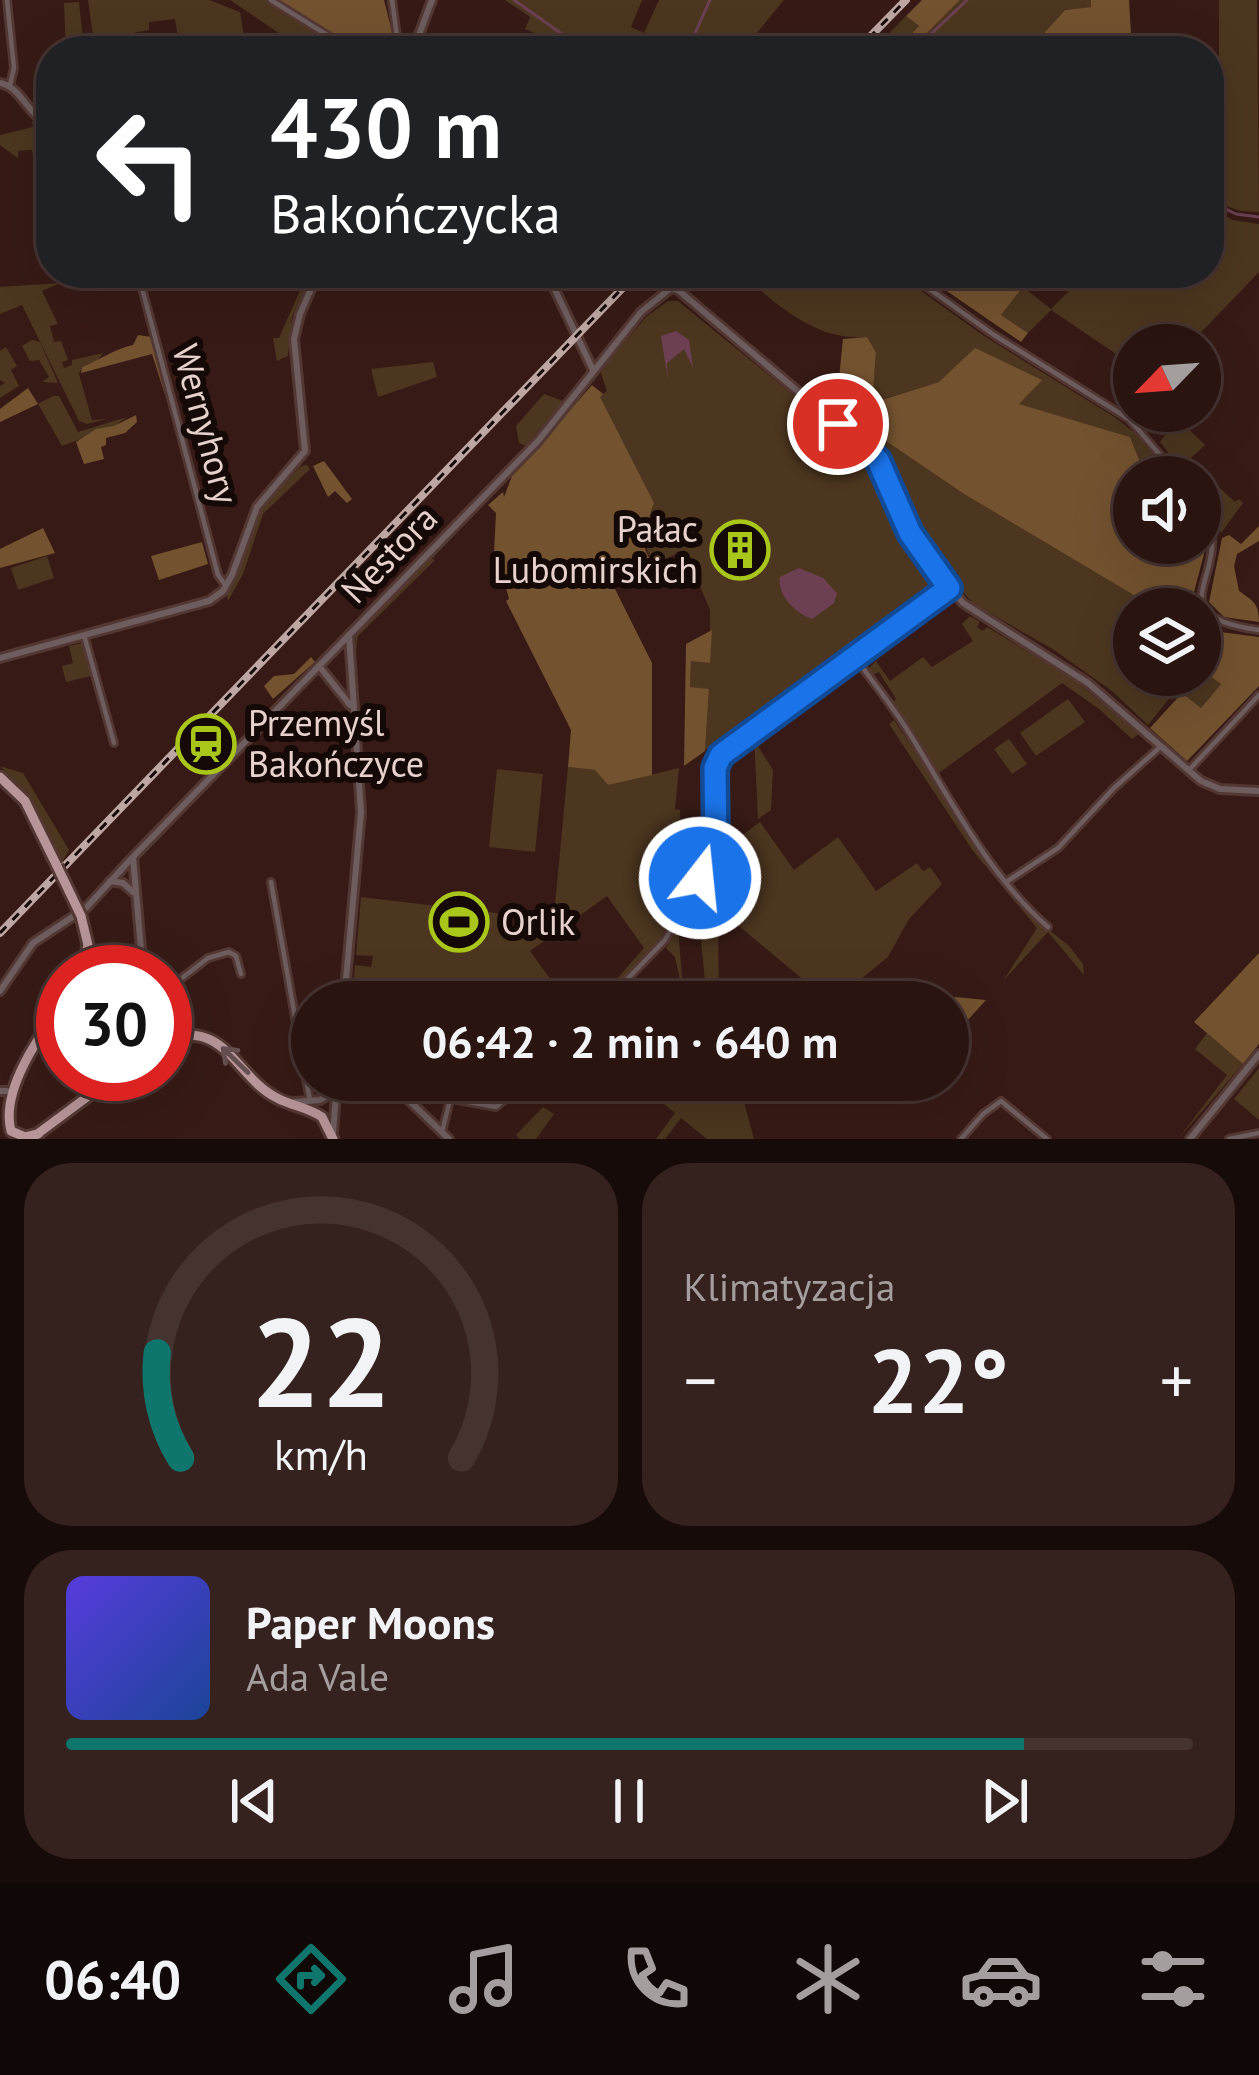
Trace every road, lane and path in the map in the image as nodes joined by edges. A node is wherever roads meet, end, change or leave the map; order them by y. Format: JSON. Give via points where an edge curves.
{"nodes":[{"id":1,"x":7,"y":0,"type":"edge"},
{"id":2,"x":271,"y":0,"type":"edge"},
{"id":3,"x":392,"y":0,"type":"edge"},
{"id":4,"x":432,"y":0,"type":"edge"},
{"id":5,"x":329,"y":36,"type":"edge"},
{"id":6,"x":397,"y":36,"type":"edge"},
{"id":7,"x":419,"y":36,"type":"edge"},
{"id":8,"x":0,"y":83,"type":"edge"},
{"id":9,"x":10,"y":85,"type":"junction"},
{"id":10,"x":36,"y":116,"type":"edge"},
{"id":11,"x":142,"y":288,"type":"edge"},
{"id":12,"x":311,"y":288,"type":"edge"},
{"id":13,"x":555,"y":288,"type":"edge"},
{"id":14,"x":681,"y":288,"type":"edge"},
{"id":15,"x":928,"y":288,"type":"edge"},
{"id":16,"x":678,"y":290,"type":"junction"},
{"id":17,"x":592,"y":370,"type":"junction"},
{"id":18,"x":1161,"y":456,"type":"edge"},
{"id":19,"x":1210,"y":564,"type":"edge"},
{"id":20,"x":226,"y":586,"type":"junction"},
{"id":21,"x":949,"y":588,"type":"junction"},
{"id":22,"x":1259,"y":630,"type":"edge"},
{"id":23,"x":349,"y":634,"type":"junction"},
{"id":24,"x":84,"y":635,"type":"junction"},
{"id":25,"x":328,"y":656,"type":"junction"},
{"id":26,"x":854,"y":656,"type":"junction"},
{"id":27,"x":0,"y":658,"type":"edge"},
{"id":28,"x":349,"y":664,"type":"junction"},
{"id":29,"x":319,"y":666,"type":"junction"},
{"id":30,"x":1259,"y":695,"type":"edge"},
{"id":31,"x":354,"y":710,"type":"junction"},
{"id":32,"x":114,"y":743,"type":"dead end"},
{"id":33,"x":1161,"y":747,"type":"junction"},
{"id":34,"x":1187,"y":772,"type":"junction"},
{"id":35,"x":0,"y":777,"type":"edge"},
{"id":36,"x":1259,"y":791,"type":"edge"},
{"id":37,"x":133,"y":857,"type":"junction"},
{"id":38,"x":110,"y":881,"type":"junction"},
{"id":39,"x":271,"y":882,"type":"dead end"},
{"id":40,"x":1006,"y":882,"type":"junction"},
{"id":41,"x":136,"y":895,"type":"junction"},
{"id":42,"x":1048,"y":927,"type":"dead end"},
{"id":43,"x":88,"y":945,"type":"edge"},
{"id":44,"x":140,"y":945,"type":"edge"},
{"id":45,"x":192,"y":970,"type":"edge"},
{"id":46,"x":242,"y":974,"type":"dead end"},
{"id":47,"x":346,"y":981,"type":"edge"},
{"id":48,"x":626,"y":981,"type":"edge"},
{"id":49,"x":0,"y":991,"type":"edge"},
{"id":50,"x":291,"y":994,"type":"edge"},
{"id":51,"x":192,"y":1039,"type":"edge"},
{"id":52,"x":36,"y":1043,"type":"edge"},
{"id":53,"x":1259,"y":1054,"type":"edge"},
{"id":54,"x":4,"y":1090,"type":"edge"},
{"id":55,"x":82,"y":1101,"type":"edge"},
{"id":56,"x":310,"y":1101,"type":"edge"},
{"id":57,"x":322,"y":1101,"type":"edge"},
{"id":58,"x":335,"y":1101,"type":"edge"},
{"id":59,"x":410,"y":1101,"type":"edge"},
{"id":60,"x":450,"y":1101,"type":"edge"},
{"id":61,"x":457,"y":1101,"type":"edge"},
{"id":62,"x":503,"y":1101,"type":"edge"},
{"id":63,"x":290,"y":1102,"type":"junction"},
{"id":64,"x":3,"y":1112,"type":"junction"},
{"id":65,"x":334,"y":1116,"type":"junction"},
{"id":66,"x":442,"y":1132,"type":"junction"},
{"id":67,"x":1259,"y":1133,"type":"edge"},
{"id":68,"x":35,"y":1136,"type":"edge"},
{"id":69,"x":333,"y":1137,"type":"edge"},
{"id":70,"x":7,"y":1139,"type":"edge"},
{"id":71,"x":449,"y":1139,"type":"edge"},
{"id":72,"x":961,"y":1139,"type":"edge"},
{"id":73,"x":1047,"y":1139,"type":"edge"},
{"id":74,"x":1190,"y":1139,"type":"edge"},
{"id":75,"x":1229,"y":1139,"type":"edge"}],
"edges":[{"from":1,"to":9,"type":"street"},
{"from":2,"to":5,"type":"street"},
{"from":3,"to":6,"type":"street"},
{"from":4,"to":7,"type":"street"},
{"from":8,"to":9,"type":"street"},
{"from":9,"to":10,"type":"street"},
{"from":11,"to":20,"type":"street","name":"Wernyhory"},
{"from":12,"to":20,"type":"street","via":[[294,339],[306,447],[252,514]]},
{"from":13,"to":17,"type":"street"},
{"from":14,"to":16,"type":"street"},
{"from":15,"to":18,"type":"street","via":[[1129,419]]},
{"from":16,"to":17,"type":"street","name":"Nestora","via":[[652,300]]},
{"from":16,"to":21,"type":"street","via":[[878,460],[910,533]]},
{"from":17,"to":23,"type":"street","name":"Nestora","via":[[538,441]]},
{"from":19,"to":22,"type":"street","via":[[1205,610],[1222,625]]},
{"from":20,"to":24,"type":"street","via":[[208,601]]},
{"from":21,"to":26,"type":"street"},
{"from":21,"to":33,"type":"street","via":[[1088,683]]},
{"from":23,"to":25,"type":"street","name":"Nestora"},
{"from":23,"to":28,"type":"street"},
{"from":24,"to":27,"type":"street"},
{"from":24,"to":32,"type":"street"},
{"from":25,"to":28,"type":"street"},
{"from":25,"to":29,"type":"street","name":"Nestora"},
{"from":26,"to":40,"type":"street"},
{"from":26,"to":48,"type":"street","via":[[718,759],[714,854],[659,948]]},
{"from":28,"to":31,"type":"street"},
{"from":29,"to":31,"type":"street"},
{"from":29,"to":37,"type":"street","name":"Nestora"},
{"from":30,"to":34,"type":"street"},
{"from":31,"to":47,"type":"street","via":[[361,812]]},
{"from":33,"to":34,"type":"street"},
{"from":33,"to":40,"type":"street","via":[[1058,848]]},
{"from":34,"to":36,"type":"street","via":[[1211,786]]},
{"from":35,"to":43,"type":"main road","bridge":true,"via":[[25,801]]},
{"from":37,"to":38,"type":"street","name":"Nestora"},
{"from":37,"to":41,"type":"street"},
{"from":38,"to":41,"type":"street"},
{"from":38,"to":49,"type":"street","name":"Nestora","via":[[33,943]]},
{"from":39,"to":50,"type":"street"},
{"from":40,"to":42,"type":"street"},
{"from":41,"to":44,"type":"street"},
{"from":45,"to":46,"type":"street","via":[[229,952]]},
{"from":63,"to":51,"type":"main road","one_way":true,"via":[[212,1040]]},
{"from":52,"to":54,"type":"main road"},
{"from":53,"to":74,"type":"street"},
{"from":54,"to":64,"type":"main road"},
{"from":55,"to":68,"type":"main road"},
{"from":56,"to":63,"type":"street"},
{"from":57,"to":65,"type":"street"},
{"from":58,"to":65,"type":"street"},
{"from":59,"to":66,"type":"street"},
{"from":60,"to":66,"type":"street"},
{"from":61,"to":62,"type":"street"},
{"from":63,"to":69,"type":"main road","via":[[322,1117]]},
{"from":64,"to":68,"type":"main road","via":[[16,1135]]},
{"from":64,"to":70,"type":"main road"},
{"from":65,"to":69,"type":"street"},
{"from":66,"to":71,"type":"street"},
{"from":67,"to":75,"type":"street"},
{"from":72,"to":73,"type":"street","via":[[1001,1101]]}]}
